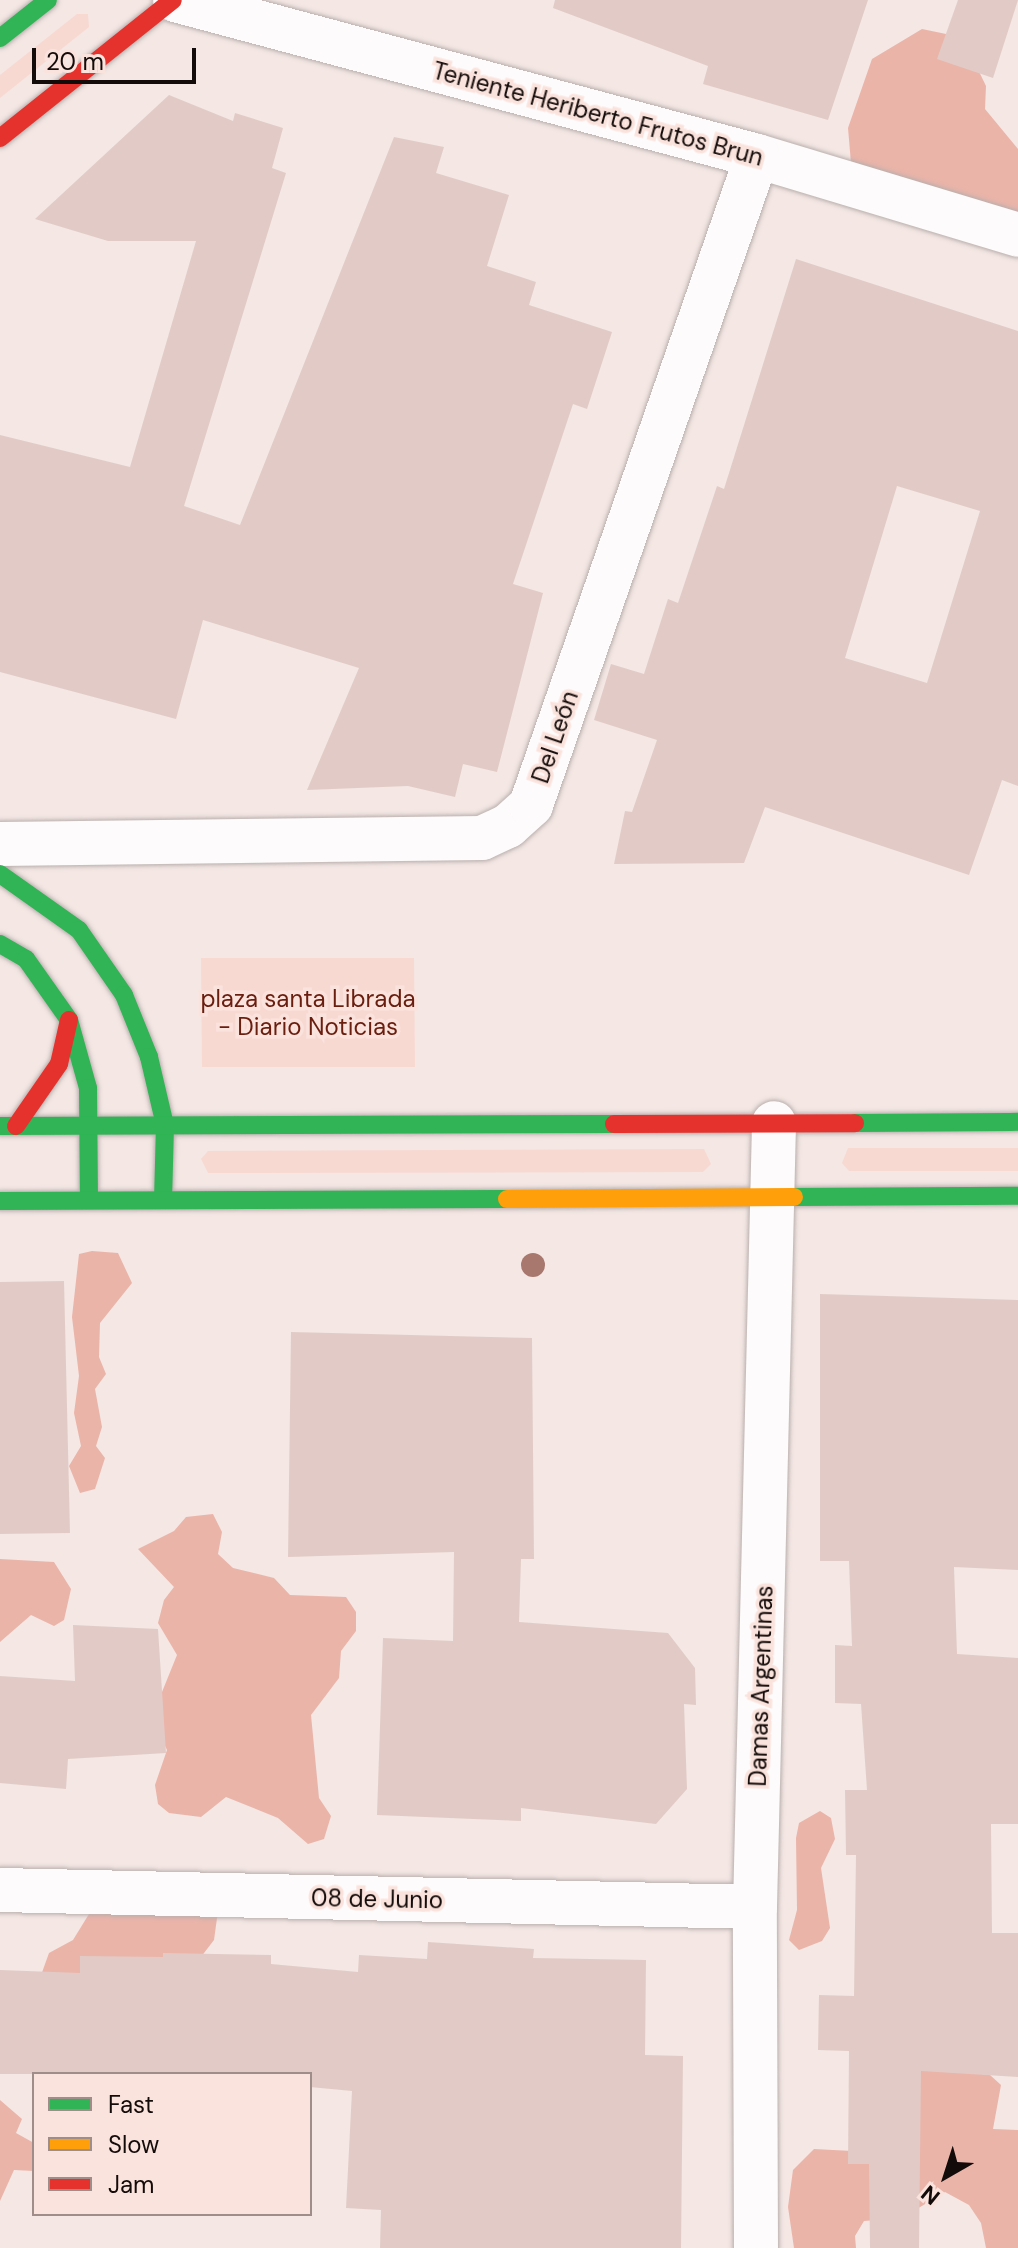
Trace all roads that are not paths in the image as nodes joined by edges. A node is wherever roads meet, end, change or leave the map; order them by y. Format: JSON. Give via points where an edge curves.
{"nodes":[{"id":1,"x":48,"y":0,"type":"edge"},
{"id":2,"x":174,"y":0,"type":"edge"},
{"id":3,"x":0,"y":38,"type":"edge"},
{"id":4,"x":0,"y":138,"type":"edge"},
{"id":5,"x":757,"y":156,"type":"junction"},
{"id":6,"x":1018,"y":235,"type":"edge"},
{"id":7,"x":0,"y":844,"type":"edge"},
{"id":8,"x":0,"y":874,"type":"edge"},
{"id":9,"x":0,"y":944,"type":"edge"},
{"id":10,"x":69,"y":1020,"type":"junction"},
{"id":11,"x":1018,"y":1122,"type":"edge"},
{"id":12,"x":774,"y":1123,"type":"junction"},
{"id":13,"x":165,"y":1125,"type":"junction"},
{"id":14,"x":8,"y":1126,"type":"edge"},
{"id":15,"x":89,"y":1126,"type":"junction"},
{"id":16,"x":1018,"y":1196,"type":"edge"},
{"id":17,"x":775,"y":1197,"type":"junction"},
{"id":18,"x":89,"y":1200,"type":"junction"},
{"id":19,"x":163,"y":1200,"type":"junction"},
{"id":20,"x":0,"y":1201,"type":"edge"},
{"id":21,"x":0,"y":1890,"type":"edge"},
{"id":22,"x":755,"y":1907,"type":"junction"},
{"id":23,"x":756,"y":2248,"type":"edge"}],
"edges":[{"from":1,"to":3,"type":"main road"},
{"from":2,"to":4,"type":"main road"},
{"from":2,"to":5,"type":"street","name":"Teniente Heriberto Frutos Brun"},
{"from":5,"to":6,"type":"street","name":"Teniente Heriberto Frutos Brun"},
{"from":5,"to":7,"type":"street","name":"Del León","via":[[531,805],[519,816],[482,838]]},
{"from":8,"to":13,"type":"main road","via":[[53,907],[103,961],[149,1057]]},
{"from":9,"to":10,"type":"main road","via":[[26,959]]},
{"from":10,"to":14,"type":"main road","via":[[59,1064]]},
{"from":10,"to":15,"type":"main road","via":[[88,1088]]},
{"from":11,"to":12,"type":"main road"},
{"from":12,"to":13,"type":"main road"},
{"from":12,"to":17,"type":"street","name":"Damas Argentinas"},
{"from":13,"to":15,"type":"main road"},
{"from":13,"to":19,"type":"main road"},
{"from":14,"to":15,"type":"main road"},
{"from":15,"to":18,"type":"main road"},
{"from":16,"to":17,"type":"main road"},
{"from":17,"to":19,"type":"main road"},
{"from":17,"to":22,"type":"street","name":"Damas Argentinas"},
{"from":18,"to":19,"type":"main road"},
{"from":18,"to":20,"type":"main road"},
{"from":21,"to":22,"type":"street","name":"08 de Junio"},
{"from":22,"to":23,"type":"street","name":"Damas Argentinas"}]}
